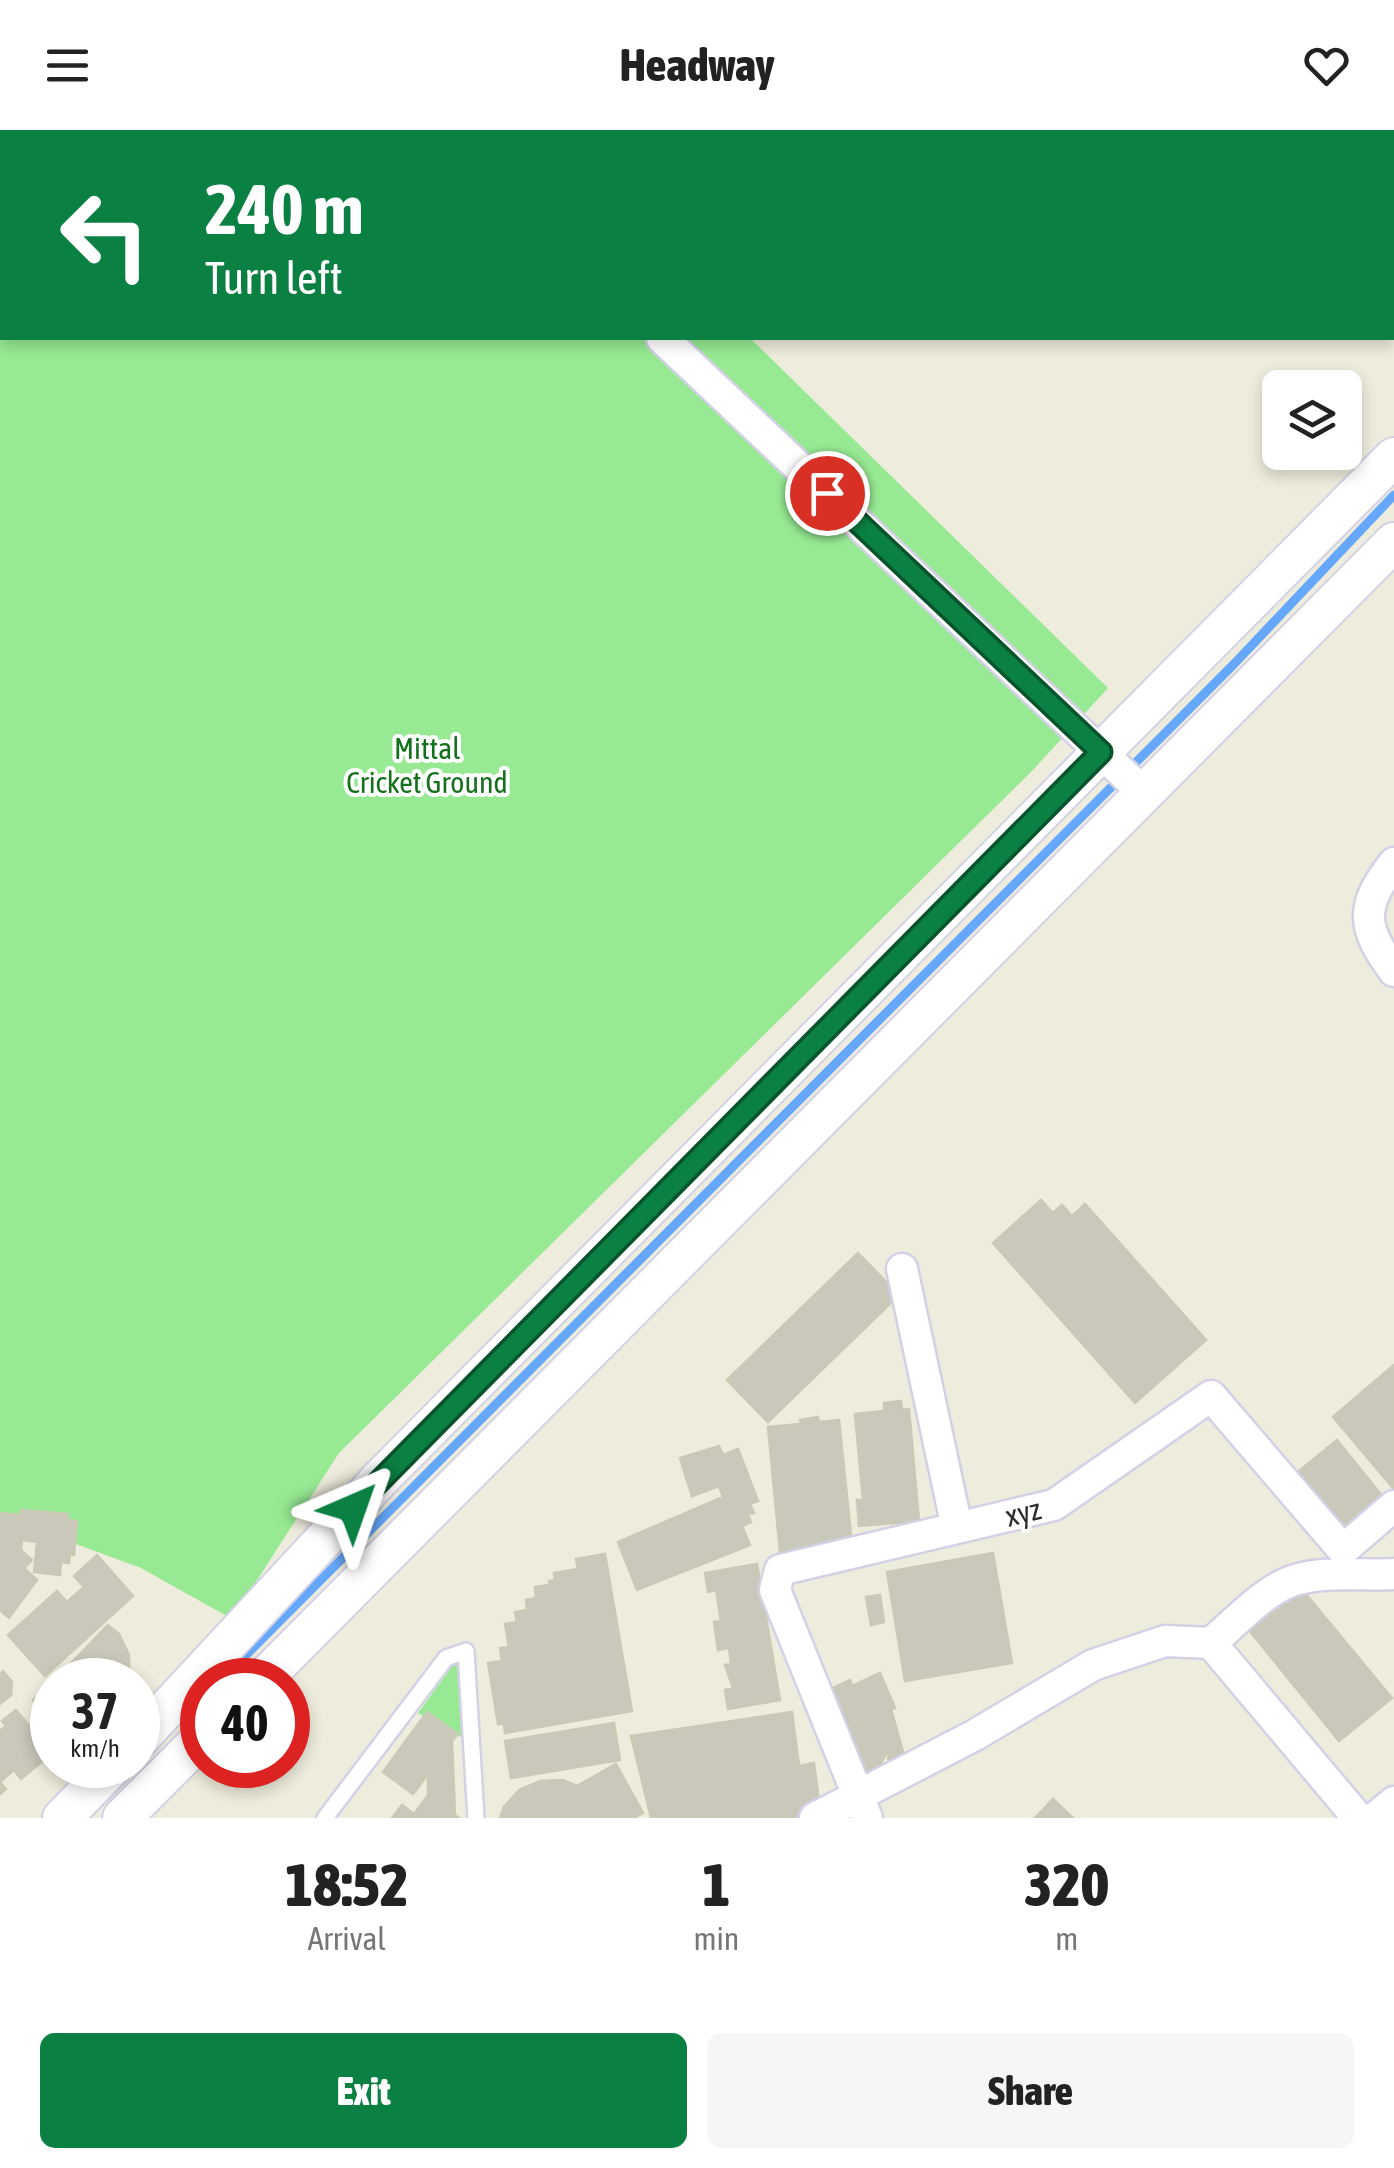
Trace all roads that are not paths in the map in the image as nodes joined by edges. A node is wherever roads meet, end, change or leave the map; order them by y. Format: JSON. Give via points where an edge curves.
{"nodes":[{"id":1,"x":664,"y":340,"type":"edge"},
{"id":2,"x":1394,"y":457,"type":"edge"},
{"id":3,"x":1394,"y":542,"type":"edge"},
{"id":4,"x":1123,"y":774,"type":"junction"},
{"id":5,"x":1394,"y":864,"type":"edge"},
{"id":6,"x":1394,"y":971,"type":"edge"},
{"id":7,"x":902,"y":1270,"type":"dead end"},
{"id":8,"x":1394,"y":1506,"type":"edge"},
{"id":9,"x":957,"y":1528,"type":"junction"},
{"id":10,"x":1394,"y":1574,"type":"edge"},
{"id":11,"x":1212,"y":1643,"type":"junction"},
{"id":12,"x":283,"y":1658,"type":"edge"},
{"id":13,"x":160,"y":1716,"type":"edge"},
{"id":14,"x":180,"y":1760,"type":"edge"},
{"id":15,"x":91,"y":1788,"type":"edge"},
{"id":16,"x":1394,"y":1802,"type":"edge"},
{"id":17,"x":862,"y":1807,"type":"edge"},
{"id":18,"x":62,"y":1818,"type":"edge"},
{"id":19,"x":122,"y":1818,"type":"edge"},
{"id":20,"x":325,"y":1818,"type":"edge"},
{"id":21,"x":476,"y":1818,"type":"edge"},
{"id":22,"x":815,"y":1818,"type":"edge"},
{"id":23,"x":1358,"y":1818,"type":"edge"},
{"id":24,"x":1375,"y":1818,"type":"edge"}],
"edges":[{"from":1,"to":4,"type":"street"},
{"from":2,"to":4,"type":"street"},
{"from":3,"to":4,"type":"street"},
{"from":4,"to":12,"type":"street"},
{"from":4,"to":13,"type":"street","via":[[380,1479]]},
{"from":5,"to":6,"type":"street","via":[[1378,884],[1368,916],[1372,941]]},
{"from":7,"to":9,"type":"street"},
{"from":8,"to":9,"type":"street","name":"xyz","via":[[1343,1550],[1211,1396],[1054,1505]]},
{"from":9,"to":17,"type":"street","name":"xyz","via":[[780,1570],[775,1590]]},
{"from":10,"to":11,"type":"street","via":[[1290,1582]]},
{"from":11,"to":17,"type":"street","via":[[1166,1641],[1093,1665]]},
{"from":11,"to":23,"type":"street"},
{"from":14,"to":19,"type":"street"},
{"from":15,"to":18,"type":"street"},
{"from":16,"to":24,"type":"street"},
{"from":17,"to":22,"type":"street"},
{"from":20,"to":21,"type":"lane","via":[[446,1658],[466,1651]]}]}
